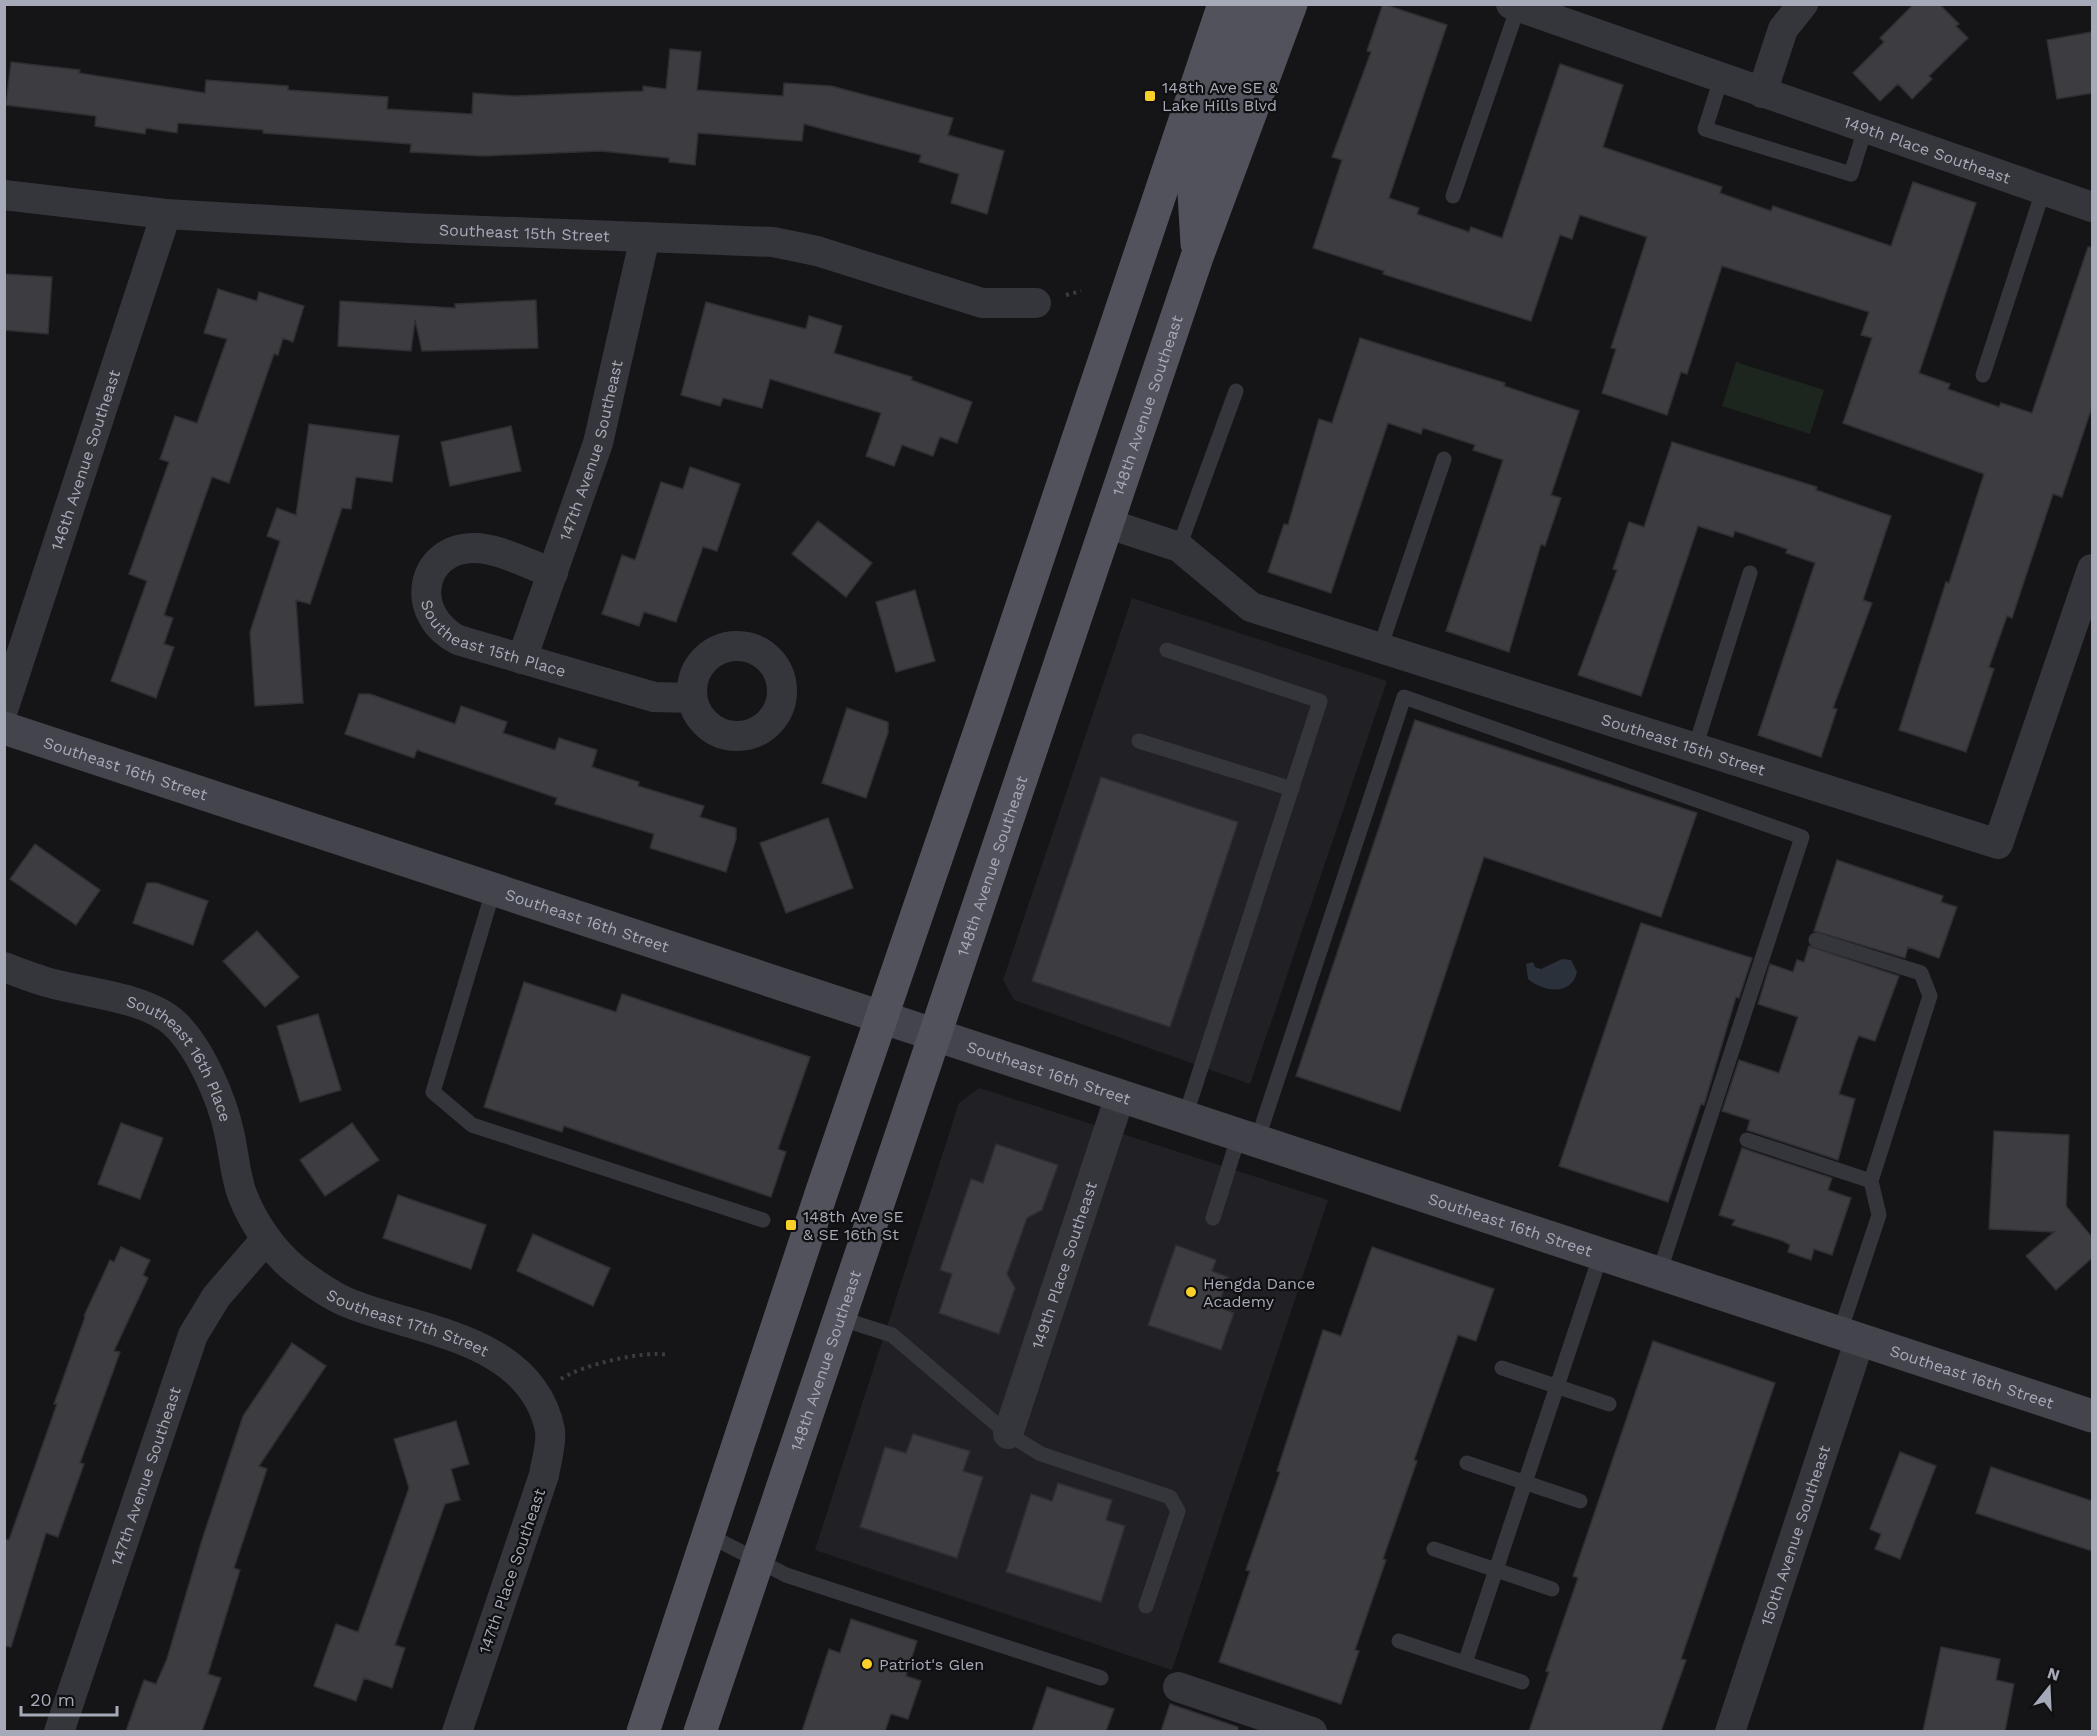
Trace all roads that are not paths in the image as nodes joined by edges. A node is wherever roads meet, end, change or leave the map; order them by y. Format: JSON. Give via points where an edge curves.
{"nodes":[{"id":1,"x":1224,"y":4,"type":"edge"},
{"id":2,"x":1258,"y":4,"type":"edge"},
{"id":3,"x":1291,"y":4,"type":"edge"},
{"id":4,"x":1803,"y":4,"type":"edge"},
{"id":5,"x":1514,"y":6,"type":"edge"},
{"id":6,"x":1721,"y":79,"type":"junction"},
{"id":7,"x":1762,"y":93,"type":"junction"},
{"id":8,"x":1865,"y":129,"type":"junction"},
{"id":9,"x":2043,"y":190,"type":"junction"},
{"id":10,"x":4,"y":195,"type":"edge"},
{"id":11,"x":1454,"y":196,"type":"dead end"},
{"id":12,"x":2092,"y":207,"type":"edge"},
{"id":13,"x":166,"y":214,"type":"junction"},
{"id":14,"x":645,"y":237,"type":"junction"},
{"id":15,"x":1197,"y":257,"type":"junction"},
{"id":16,"x":1036,"y":303,"type":"dead end"},
{"id":17,"x":1983,"y":375,"type":"dead end"},
{"id":18,"x":1236,"y":391,"type":"dead end"},
{"id":19,"x":1444,"y":459,"type":"dead end"},
{"id":20,"x":1109,"y":524,"type":"junction"},
{"id":21,"x":1179,"y":547,"type":"junction"},
{"id":22,"x":2092,"y":570,"type":"edge"},
{"id":23,"x":553,"y":573,"type":"junction"},
{"id":24,"x":1750,"y":573,"type":"dead end"},
{"id":25,"x":1380,"y":648,"type":"junction"},
{"id":26,"x":1167,"y":650,"type":"dead end"},
{"id":27,"x":522,"y":659,"type":"junction"},
{"id":28,"x":692,"y":698,"type":"dead end"},
{"id":29,"x":4,"y":708,"type":"edge"},
{"id":30,"x":4,"y":728,"type":"edge"},
{"id":31,"x":1139,"y":741,"type":"dead end"},
{"id":32,"x":1695,"y":748,"type":"junction"},
{"id":33,"x":1292,"y":789,"type":"junction"},
{"id":34,"x":494,"y":888,"type":"junction"},
{"id":35,"x":1816,"y":940,"type":"dead end"},
{"id":36,"x":4,"y":967,"type":"edge"},
{"id":37,"x":882,"y":1015,"type":"junction"},
{"id":38,"x":936,"y":1033,"type":"junction"},
{"id":39,"x":1120,"y":1095,"type":"junction"},
{"id":40,"x":1185,"y":1117,"type":"junction"},
{"id":41,"x":1248,"y":1138,"type":"junction"},
{"id":42,"x":1748,"y":1140,"type":"dead end"},
{"id":43,"x":1871,"y":1180,"type":"junction"},
{"id":44,"x":1213,"y":1218,"type":"dead end"},
{"id":45,"x":763,"y":1220,"type":"dead end"},
{"id":46,"x":266,"y":1239,"type":"junction"},
{"id":47,"x":1601,"y":1254,"type":"junction"},
{"id":48,"x":1659,"y":1273,"type":"junction"},
{"id":49,"x":839,"y":1318,"type":"junction"},
{"id":50,"x":1850,"y":1336,"type":"junction"},
{"id":51,"x":1502,"y":1368,"type":"dead end"},
{"id":52,"x":1558,"y":1387,"type":"junction"},
{"id":53,"x":539,"y":1403,"type":"joint"},
{"id":54,"x":1610,"y":1404,"type":"dead end"},
{"id":55,"x":2092,"y":1416,"type":"edge"},
{"id":56,"x":1008,"y":1434,"type":"junction"},
{"id":57,"x":1467,"y":1463,"type":"dead end"},
{"id":58,"x":1526,"y":1483,"type":"junction"},
{"id":59,"x":1580,"y":1501,"type":"dead end"},
{"id":60,"x":710,"y":1536,"type":"junction"},
{"id":61,"x":1434,"y":1549,"type":"dead end"},
{"id":62,"x":758,"y":1561,"type":"junction"},
{"id":63,"x":1497,"y":1570,"type":"junction"},
{"id":64,"x":1552,"y":1589,"type":"dead end"},
{"id":65,"x":1146,"y":1606,"type":"dead end"},
{"id":66,"x":1399,"y":1641,"type":"dead end"},
{"id":67,"x":1465,"y":1663,"type":"junction"},
{"id":68,"x":1101,"y":1678,"type":"dead end"},
{"id":69,"x":1522,"y":1682,"type":"dead end"},
{"id":70,"x":1178,"y":1687,"type":"dead end"},
{"id":71,"x":59,"y":1731,"type":"edge"},
{"id":72,"x":457,"y":1731,"type":"edge"},
{"id":73,"x":643,"y":1731,"type":"edge"},
{"id":74,"x":700,"y":1731,"type":"edge"},
{"id":75,"x":1312,"y":1731,"type":"edge"},
{"id":76,"x":1730,"y":1731,"type":"edge"}],
"edges":[{"from":1,"to":37,"type":"main road"},
{"from":2,"to":15,"type":"main road","via":[[1194,193]]},
{"from":3,"to":15,"type":"main road","name":"148th Avenue Southeast"},
{"from":4,"to":7,"type":"street","via":[[1783,29]]},
{"from":5,"to":6,"type":"street","name":"149th Place Southeast"},
{"from":5,"to":11,"type":"lane"},
{"from":6,"to":7,"type":"street","name":"149th Place Southeast"},
{"from":6,"to":8,"type":"lane","via":[[1705,129],[1851,174]]},
{"from":7,"to":8,"type":"street","name":"149th Place Southeast"},
{"from":8,"to":9,"type":"street","name":"149th Place Southeast"},
{"from":9,"to":12,"type":"street","name":"149th Place Southeast"},
{"from":9,"to":17,"type":"lane"},
{"from":10,"to":13,"type":"street","name":"Southeast 15th Street"},
{"from":13,"to":14,"type":"street","name":"Southeast 15th Street"},
{"from":13,"to":29,"type":"street","name":"146th Avenue Southeast"},
{"from":14,"to":16,"type":"street","name":"Southeast 15th Street","via":[[773,242],[817,250],[982,303]]},
{"from":14,"to":23,"type":"street","name":"147th Avenue Southeast","via":[[598,442]]},
{"from":15,"to":20,"type":"main road","name":"148th Avenue Southeast"},
{"from":18,"to":21,"type":"lane"},
{"from":19,"to":25,"type":"lane"},
{"from":20,"to":21,"type":"street","name":"Southeast 15th Street"},
{"from":20,"to":38,"type":"main road","name":"148th Avenue Southeast"},
{"from":21,"to":25,"type":"street","name":"Southeast 15th Street","via":[[1251,607]]},
{"from":22,"to":32,"type":"street","name":"Southeast 15th Street","via":[[1998,844]]},
{"from":23,"to":27,"type":"street","name":"147th Avenue Southeast"},
{"from":23,"to":27,"type":"street","name":"Southeast 15th Place","via":[[474,548],[446,556],[428,579],[427,608],[443,632]]},
{"from":24,"to":32,"type":"lane"},
{"from":25,"to":32,"type":"street","name":"Southeast 15th Street"},
{"from":26,"to":33,"type":"lane","via":[[1320,701]]},
{"from":27,"to":28,"type":"street","name":"Southeast 15th Place","via":[[654,697]]},
{"from":30,"to":34,"type":"street","name":"Southeast 16th Street"},
{"from":31,"to":33,"type":"lane"},
{"from":33,"to":40,"type":"lane"},
{"from":34,"to":37,"type":"street","name":"Southeast 16th Street"},
{"from":34,"to":45,"type":"lane","via":[[433,1092],[472,1125]]},
{"from":35,"to":43,"type":"lane","via":[[1921,973],[1930,996]]},
{"from":36,"to":46,"type":"street","name":"Southeast 16th Place","via":[[43,982],[152,1010],[174,1023],[208,1074],[223,1108],[242,1194]]},
{"from":37,"to":38,"type":"street","name":"Southeast 16th Street"},
{"from":37,"to":60,"type":"main road"},
{"from":38,"to":39,"type":"street","name":"Southeast 16th Street"},
{"from":38,"to":49,"type":"main road","name":"148th Avenue Southeast"},
{"from":39,"to":40,"type":"street","name":"Southeast 16th Street"},
{"from":39,"to":56,"type":"street","name":"149th Place Southeast"},
{"from":40,"to":41,"type":"street","name":"Southeast 16th Street"},
{"from":41,"to":44,"type":"lane"},
{"from":41,"to":47,"type":"street","name":"Southeast 16th Street"},
{"from":41,"to":48,"type":"lane","via":[[1404,697],[1802,837]]},
{"from":42,"to":43,"type":"lane"},
{"from":43,"to":50,"type":"lane","via":[[1879,1215]]},
{"from":46,"to":53,"type":"street","name":"Southeast 17th Street","via":[[295,1270],[349,1303],[457,1338],[501,1358],[532,1386]]},
{"from":46,"to":71,"type":"street","name":"147th Avenue Southeast","via":[[216,1297],[193,1335]]},
{"from":47,"to":48,"type":"street","name":"Southeast 16th Street"},
{"from":47,"to":52,"type":"lane"},
{"from":48,"to":50,"type":"street","name":"Southeast 16th Street"},
{"from":49,"to":56,"type":"lane","via":[[892,1335]]},
{"from":49,"to":62,"type":"main road","name":"148th Avenue Southeast"},
{"from":50,"to":55,"type":"street","name":"Southeast 16th Street"},
{"from":50,"to":76,"type":"street","name":"150th Avenue Southeast"},
{"from":51,"to":52,"type":"lane"},
{"from":52,"to":54,"type":"lane"},
{"from":52,"to":58,"type":"lane"},
{"from":53,"to":72,"type":"street","name":"147th Place Southeast","via":[[550,1431],[544,1475]]},
{"from":56,"to":65,"type":"lane","via":[[1041,1454],[1170,1497],[1178,1510]]},
{"from":57,"to":58,"type":"lane"},
{"from":58,"to":59,"type":"lane"},
{"from":58,"to":63,"type":"lane"},
{"from":60,"to":62,"type":"lane"},
{"from":60,"to":73,"type":"main road"},
{"from":61,"to":63,"type":"lane"},
{"from":62,"to":68,"type":"lane","via":[[786,1575]]},
{"from":62,"to":74,"type":"main road","name":"148th Avenue Southeast"},
{"from":63,"to":64,"type":"lane"},
{"from":63,"to":67,"type":"lane"},
{"from":66,"to":67,"type":"lane"},
{"from":67,"to":69,"type":"lane"},
{"from":70,"to":75,"type":"street"}]}
